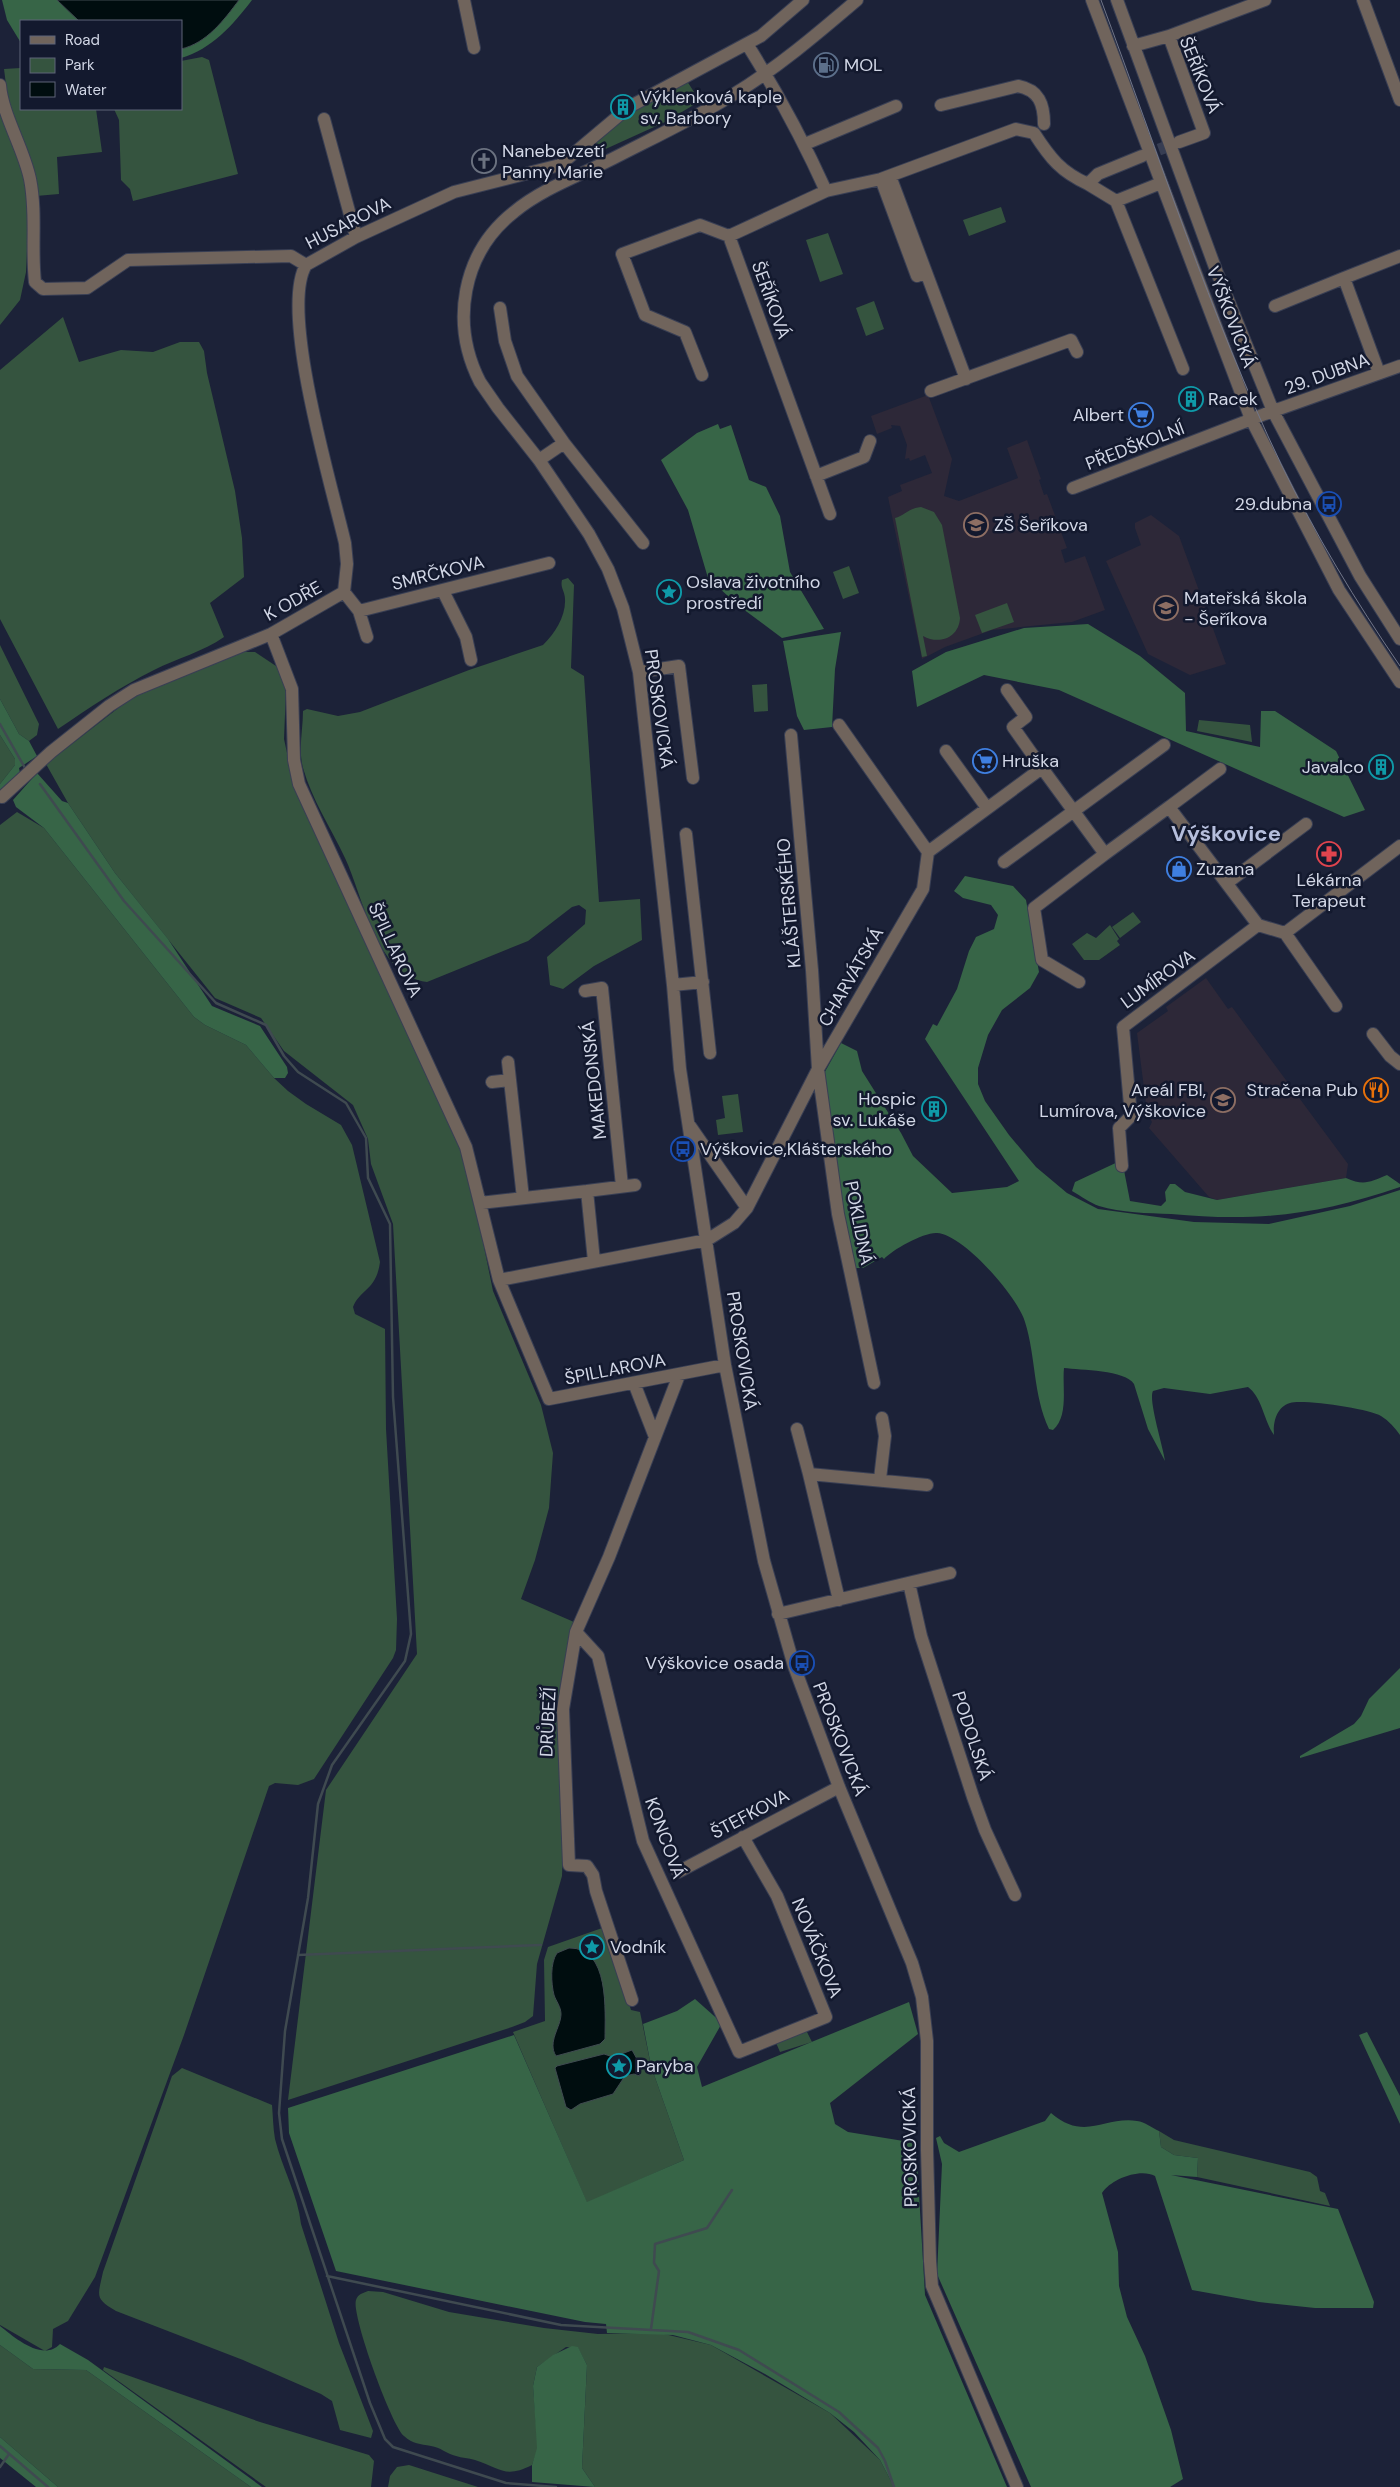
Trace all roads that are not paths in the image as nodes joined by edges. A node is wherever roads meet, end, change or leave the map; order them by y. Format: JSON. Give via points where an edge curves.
{"nodes":[{"id":1,"x":803,"y":0,"type":"edge"},
{"id":2,"x":856,"y":0,"type":"edge"},
{"id":3,"x":1092,"y":0,"type":"edge"},
{"id":4,"x":1117,"y":0,"type":"edge"},
{"id":5,"x":1265,"y":0,"type":"edge"},
{"id":6,"x":1363,"y":0,"type":"edge"},
{"id":7,"x":466,"y":1,"type":"edge"},
{"id":8,"x":1169,"y":36,"type":"junction"},
{"id":9,"x":747,"y":44,"type":"junction"},
{"id":10,"x":1133,"y":46,"type":"junction"},
{"id":11,"x":474,"y":48,"type":"dead end"},
{"id":12,"x":766,"y":74,"type":"junction"},
{"id":13,"x":0,"y":84,"type":"edge"},
{"id":14,"x":1400,"y":100,"type":"edge"},
{"id":15,"x":941,"y":105,"type":"dead end"},
{"id":16,"x":896,"y":106,"type":"dead end"},
{"id":17,"x":324,"y":119,"type":"dead end"},
{"id":18,"x":1044,"y":124,"type":"dead end"},
{"id":19,"x":1179,"y":142,"type":"tunnel mouth"},
{"id":20,"x":805,"y":144,"type":"junction"},
{"id":21,"x":1142,"y":156,"type":"tunnel mouth"},
{"id":22,"x":886,"y":177,"type":"junction"},
{"id":23,"x":1161,"y":183,"type":"junction"},
{"id":24,"x":1088,"y":184,"type":"junction"},
{"id":25,"x":826,"y":191,"type":"junction"},
{"id":26,"x":1116,"y":201,"type":"junction"},
{"id":27,"x":729,"y":236,"type":"junction"},
{"id":28,"x":356,"y":237,"type":"junction"},
{"id":29,"x":1400,"y":256,"type":"edge"},
{"id":30,"x":306,"y":264,"type":"junction"},
{"id":31,"x":1344,"y":278,"type":"junction"},
{"id":32,"x":1275,"y":306,"type":"dead end"},
{"id":33,"x":500,"y":308,"type":"dead end"},
{"id":34,"x":1077,"y":352,"type":"dead end"},
{"id":35,"x":1400,"y":366,"type":"edge"},
{"id":36,"x":1183,"y":368,"type":"dead end"},
{"id":37,"x":1379,"y":373,"type":"junction"},
{"id":38,"x":702,"y":375,"type":"dead end"},
{"id":39,"x":966,"y":379,"type":"junction"},
{"id":40,"x":931,"y":391,"type":"dead end"},
{"id":41,"x":1269,"y":412,"type":"junction"},
{"id":42,"x":1251,"y":419,"type":"junction"},
{"id":43,"x":870,"y":441,"type":"dead end"},
{"id":44,"x":564,"y":443,"type":"junction"},
{"id":45,"x":539,"y":460,"type":"junction"},
{"id":46,"x":816,"y":476,"type":"junction"},
{"id":47,"x":1073,"y":488,"type":"dead end"},
{"id":48,"x":830,"y":514,"type":"dead end"},
{"id":49,"x":643,"y":543,"type":"dead end"},
{"id":50,"x":549,"y":563,"type":"dead end"},
{"id":51,"x":443,"y":591,"type":"junction"},
{"id":52,"x":344,"y":592,"type":"junction"},
{"id":53,"x":359,"y":610,"type":"junction"},
{"id":54,"x":271,"y":634,"type":"junction"},
{"id":55,"x":367,"y":637,"type":"dead end"},
{"id":56,"x":1400,"y":639,"type":"edge"},
{"id":57,"x":471,"y":660,"type":"dead end"},
{"id":58,"x":639,"y":672,"type":"junction"},
{"id":59,"x":1400,"y":682,"type":"edge"},
{"id":60,"x":1006,"y":690,"type":"dead end"},
{"id":61,"x":839,"y":725,"type":"dead end"},
{"id":62,"x":791,"y":735,"type":"dead end"},
{"id":63,"x":1164,"y":745,"type":"dead end"},
{"id":64,"x":946,"y":751,"type":"dead end"},
{"id":65,"x":1042,"y":768,"type":"junction"},
{"id":66,"x":1220,"y":769,"type":"dead end"},
{"id":67,"x":694,"y":778,"type":"dead end"},
{"id":68,"x":2,"y":796,"type":"dead end"},
{"id":69,"x":1169,"y":807,"type":"junction"},
{"id":70,"x":987,"y":808,"type":"junction"},
{"id":71,"x":1073,"y":811,"type":"junction"},
{"id":72,"x":1306,"y":824,"type":"dead end"},
{"id":73,"x":686,"y":834,"type":"dead end"},
{"id":74,"x":1400,"y":846,"type":"edge"},
{"id":75,"x":928,"y":852,"type":"junction"},
{"id":76,"x":1105,"y":854,"type":"junction"},
{"id":77,"x":1004,"y":862,"type":"dead end"},
{"id":78,"x":1227,"y":883,"type":"junction"},
{"id":79,"x":1258,"y":925,"type":"junction"},
{"id":80,"x":1285,"y":933,"type":"junction"},
{"id":81,"x":703,"y":982,"type":"junction"},
{"id":82,"x":1079,"y":982,"type":"dead end"},
{"id":83,"x":673,"y":985,"type":"junction"},
{"id":84,"x":585,"y":991,"type":"dead end"},
{"id":85,"x":1336,"y":1006,"type":"dead end"},
{"id":86,"x":1373,"y":1034,"type":"dead end"},
{"id":87,"x":710,"y":1053,"type":"dead end"},
{"id":88,"x":508,"y":1062,"type":"dead end"},
{"id":89,"x":1400,"y":1064,"type":"edge"},
{"id":90,"x":818,"y":1069,"type":"junction"},
{"id":91,"x":510,"y":1080,"type":"junction"},
{"id":92,"x":492,"y":1082,"type":"dead end"},
{"id":93,"x":688,"y":1123,"type":"junction"},
{"id":94,"x":1122,"y":1166,"type":"dead end"},
{"id":95,"x":636,"y":1185,"type":"dead end"},
{"id":96,"x":622,"y":1186,"type":"junction"},
{"id":97,"x":587,"y":1191,"type":"junction"},
{"id":98,"x":522,"y":1198,"type":"junction"},
{"id":99,"x":480,"y":1202,"type":"junction"},
{"id":100,"x":747,"y":1208,"type":"junction"},
{"id":101,"x":707,"y":1240,"type":"junction"},
{"id":102,"x":594,"y":1261,"type":"junction"},
{"id":103,"x":499,"y":1280,"type":"junction"},
{"id":104,"x":725,"y":1365,"type":"junction"},
{"id":105,"x":679,"y":1375,"type":"junction"},
{"id":106,"x":874,"y":1382,"type":"dead end"},
{"id":107,"x":634,"y":1383,"type":"junction"},
{"id":108,"x":882,"y":1418,"type":"dead end"},
{"id":109,"x":797,"y":1429,"type":"dead end"},
{"id":110,"x":655,"y":1436,"type":"junction"},
{"id":111,"x":809,"y":1474,"type":"junction"},
{"id":112,"x":880,"y":1479,"type":"junction"},
{"id":113,"x":927,"y":1485,"type":"dead end"},
{"id":114,"x":950,"y":1573,"type":"dead end"},
{"id":115,"x":909,"y":1583,"type":"junction"},
{"id":116,"x":839,"y":1600,"type":"junction"},
{"id":117,"x":778,"y":1614,"type":"junction"},
{"id":118,"x":576,"y":1632,"type":"junction"},
{"id":119,"x":839,"y":1786,"type":"junction"},
{"id":120,"x":743,"y":1837,"type":"junction"},
{"id":121,"x":678,"y":1872,"type":"dead end"},
{"id":122,"x":1015,"y":1895,"type":"dead end"},
{"id":123,"x":632,"y":2000,"type":"dead end"},
{"id":124,"x":740,"y":2052,"type":"joint"},
{"id":125,"x":1017,"y":2487,"type":"edge"}],
"edges":[{"from":1,"to":9,"type":"street","name":"HUSAROVA"},
{"from":2,"to":12,"type":"street","name":"PROSKOVICKÁ"},
{"from":3,"to":23,"type":"street","name":"VÝŠKOVICKÁ"},
{"from":4,"to":10,"type":"street","name":"VÝŠKOVICKÁ"},
{"from":5,"to":8,"type":"street"},
{"from":6,"to":14,"type":"street"},
{"from":7,"to":11,"type":"street"},
{"from":8,"to":10,"type":"street","name":"ŠEŘÍKOVÁ"},
{"from":8,"to":19,"type":"street","name":"ŠEŘÍKOVÁ","via":[[1204,133]]},
{"from":9,"to":12,"type":"street"},
{"from":9,"to":28,"type":"street","name":"HUSAROVA","via":[[629,107],[560,165],[454,192]]},
{"from":10,"to":41,"type":"street","name":"VÝŠKOVICKÁ"},
{"from":12,"to":20,"type":"street"},
{"from":12,"to":45,"type":"street","name":"PROSKOVICKÁ","via":[[678,125],[528,202],[503,222],[482,248],[463,304],[468,354],[487,393]]},
{"from":13,"to":30,"type":"street","name":"HUSAROVA","via":[[30,177],[35,212],[32,254],[35,282],[43,289],[87,288],[128,260],[291,256]]},
{"from":15,"to":18,"type":"street","via":[[1018,86],[1036,93],[1042,103]]},
{"from":16,"to":20,"type":"street"},
{"from":17,"to":28,"type":"street"},
{"from":20,"to":25,"type":"street"},
{"from":21,"to":24,"type":"street","via":[[1098,174]]},
{"from":22,"to":24,"type":"street","via":[[1016,129],[1034,133],[1068,176]]},
{"from":22,"to":25,"type":"street"},
{"from":22,"to":39,"type":"street"},
{"from":23,"to":26,"type":"street"},
{"from":23,"to":42,"type":"street","name":"VÝŠKOVICKÁ"},
{"from":24,"to":26,"type":"street"},
{"from":25,"to":27,"type":"street"},
{"from":26,"to":36,"type":"street"},
{"from":27,"to":38,"type":"street","via":[[700,225],[622,254],[645,314],[685,332]]},
{"from":27,"to":46,"type":"street","name":"ŠEŘÍKOVÁ"},
{"from":28,"to":30,"type":"street","name":"HUSAROVA"},
{"from":29,"to":31,"type":"street"},
{"from":30,"to":52,"type":"street","name":"K ODŘE","via":[[298,288],[297,325],[310,399],[345,543],[347,573]]},
{"from":31,"to":32,"type":"street"},
{"from":31,"to":37,"type":"street"},
{"from":33,"to":44,"type":"street","via":[[505,341],[517,376]]},
{"from":34,"to":39,"type":"street","via":[[1071,340]]},
{"from":35,"to":37,"type":"street","name":"29. DUBNA"},
{"from":37,"to":41,"type":"street","name":"29. DUBNA"},
{"from":39,"to":40,"type":"street"},
{"from":41,"to":42,"type":"street","name":"PŘEDŠKOLNÍ"},
{"from":41,"to":56,"type":"street","name":"VÝŠKOVICKÁ","via":[[1360,576]]},
{"from":42,"to":47,"type":"street","name":"PŘEDŠKOLNÍ"},
{"from":42,"to":59,"type":"street","name":"VÝŠKOVICKÁ","via":[[1339,590]]},
{"from":43,"to":46,"type":"street","via":[[864,457]]},
{"from":44,"to":45,"type":"street"},
{"from":44,"to":49,"type":"street"},
{"from":45,"to":58,"type":"street","name":"PROSKOVICKÁ","via":[[580,517],[608,569],[623,608]]},
{"from":46,"to":48,"type":"street","name":"ŠEŘÍKOVÁ"},
{"from":50,"to":51,"type":"street","name":"SMRČKOVA"},
{"from":51,"to":53,"type":"street","name":"SMRČKOVA"},
{"from":51,"to":57,"type":"street","via":[[466,637]]},
{"from":52,"to":53,"type":"street"},
{"from":52,"to":54,"type":"street","name":"K ODŘE"},
{"from":53,"to":55,"type":"street"},
{"from":54,"to":68,"type":"street","name":"K ODŘE","via":[[134,690],[51,752]]},
{"from":54,"to":99,"type":"street","name":"ŠPILLAROVA","via":[[292,690],[294,760],[299,784],[466,1147]]},
{"from":58,"to":67,"type":"street","via":[[679,666]]},
{"from":58,"to":83,"type":"street","name":"PROSKOVICKÁ"},
{"from":60,"to":65,"type":"street","via":[[1026,717],[1013,727]]},
{"from":61,"to":75,"type":"street"},
{"from":62,"to":90,"type":"street","name":"KLÁŠTERSKÉHO"},
{"from":63,"to":71,"type":"street"},
{"from":64,"to":70,"type":"street"},
{"from":65,"to":70,"type":"street"},
{"from":65,"to":71,"type":"street"},
{"from":66,"to":69,"type":"street"},
{"from":69,"to":76,"type":"street"},
{"from":69,"to":78,"type":"street"},
{"from":70,"to":75,"type":"street"},
{"from":71,"to":76,"type":"street"},
{"from":71,"to":77,"type":"street"},
{"from":72,"to":78,"type":"street"},
{"from":73,"to":81,"type":"street"},
{"from":74,"to":80,"type":"street"},
{"from":75,"to":90,"type":"street","name":"CHARVÁTSKÁ","via":[[923,889]]},
{"from":76,"to":82,"type":"street","via":[[1034,908],[1042,960]]},
{"from":78,"to":79,"type":"street"},
{"from":79,"to":80,"type":"street"},
{"from":79,"to":94,"type":"street","name":"LUMÍROVA","via":[[1123,1027],[1131,1116],[1119,1128]]},
{"from":80,"to":85,"type":"street"},
{"from":81,"to":83,"type":"street"},
{"from":81,"to":87,"type":"street"},
{"from":83,"to":93,"type":"street","name":"PROSKOVICKÁ"},
{"from":84,"to":96,"type":"street","name":"MAKEDONSKÁ","via":[[602,988]]},
{"from":86,"to":89,"type":"street"},
{"from":88,"to":91,"type":"street"},
{"from":90,"to":100,"type":"street","name":"CHARVÁTSKÁ"},
{"from":90,"to":106,"type":"street","name":"POKLIDNÁ","via":[[838,1214]]},
{"from":91,"to":92,"type":"street"},
{"from":91,"to":98,"type":"street"},
{"from":93,"to":100,"type":"street"},
{"from":93,"to":101,"type":"street","name":"PROSKOVICKÁ"},
{"from":95,"to":96,"type":"street"},
{"from":96,"to":97,"type":"street"},
{"from":97,"to":98,"type":"street"},
{"from":97,"to":102,"type":"street"},
{"from":98,"to":99,"type":"street"},
{"from":99,"to":103,"type":"street","name":"ŠPILLAROVA"},
{"from":100,"to":101,"type":"street","name":"CHARVÁTSKÁ","via":[[734,1223]]},
{"from":101,"to":102,"type":"street"},
{"from":101,"to":104,"type":"street","name":"PROSKOVICKÁ"},
{"from":102,"to":103,"type":"street"},
{"from":103,"to":107,"type":"street","name":"ŠPILLAROVA","via":[[549,1399]]},
{"from":104,"to":105,"type":"street","name":"ŠPILLAROVA"},
{"from":104,"to":117,"type":"street","name":"PROSKOVICKÁ","via":[[764,1561]]},
{"from":105,"to":107,"type":"street","name":"ŠPILLAROVA"},
{"from":105,"to":110,"type":"street","name":"DRŮBEŽÍ"},
{"from":107,"to":110,"type":"street"},
{"from":108,"to":112,"type":"street","via":[[886,1436]]},
{"from":109,"to":111,"type":"street"},
{"from":110,"to":118,"type":"street","name":"DRŮBEŽÍ","via":[[609,1557]]},
{"from":111,"to":112,"type":"street"},
{"from":111,"to":116,"type":"street"},
{"from":112,"to":113,"type":"street"},
{"from":114,"to":115,"type":"street"},
{"from":115,"to":116,"type":"street"},
{"from":115,"to":122,"type":"street","name":"PODOLSKÁ","via":[[921,1636],[973,1797]]},
{"from":116,"to":117,"type":"street"},
{"from":117,"to":119,"type":"street","name":"PROSKOVICKÁ"},
{"from":118,"to":123,"type":"street","name":"DRŮBEŽÍ","via":[[563,1709],[569,1865],[587,1866],[593,1875]]},
{"from":118,"to":124,"type":"street","name":"KONCOVÁ","via":[[598,1656],[643,1841]]},
{"from":119,"to":120,"type":"street","name":"ŠTEFKOVA"},
{"from":119,"to":125,"type":"street","name":"PROSKOVICKÁ","via":[[912,1963],[922,1997],[927,2041],[932,2286]]},
{"from":120,"to":121,"type":"street","name":"ŠTEFKOVA"},
{"from":120,"to":124,"type":"street","name":"NOVÁČKOVA","via":[[777,1896],[826,2017]]}]}
